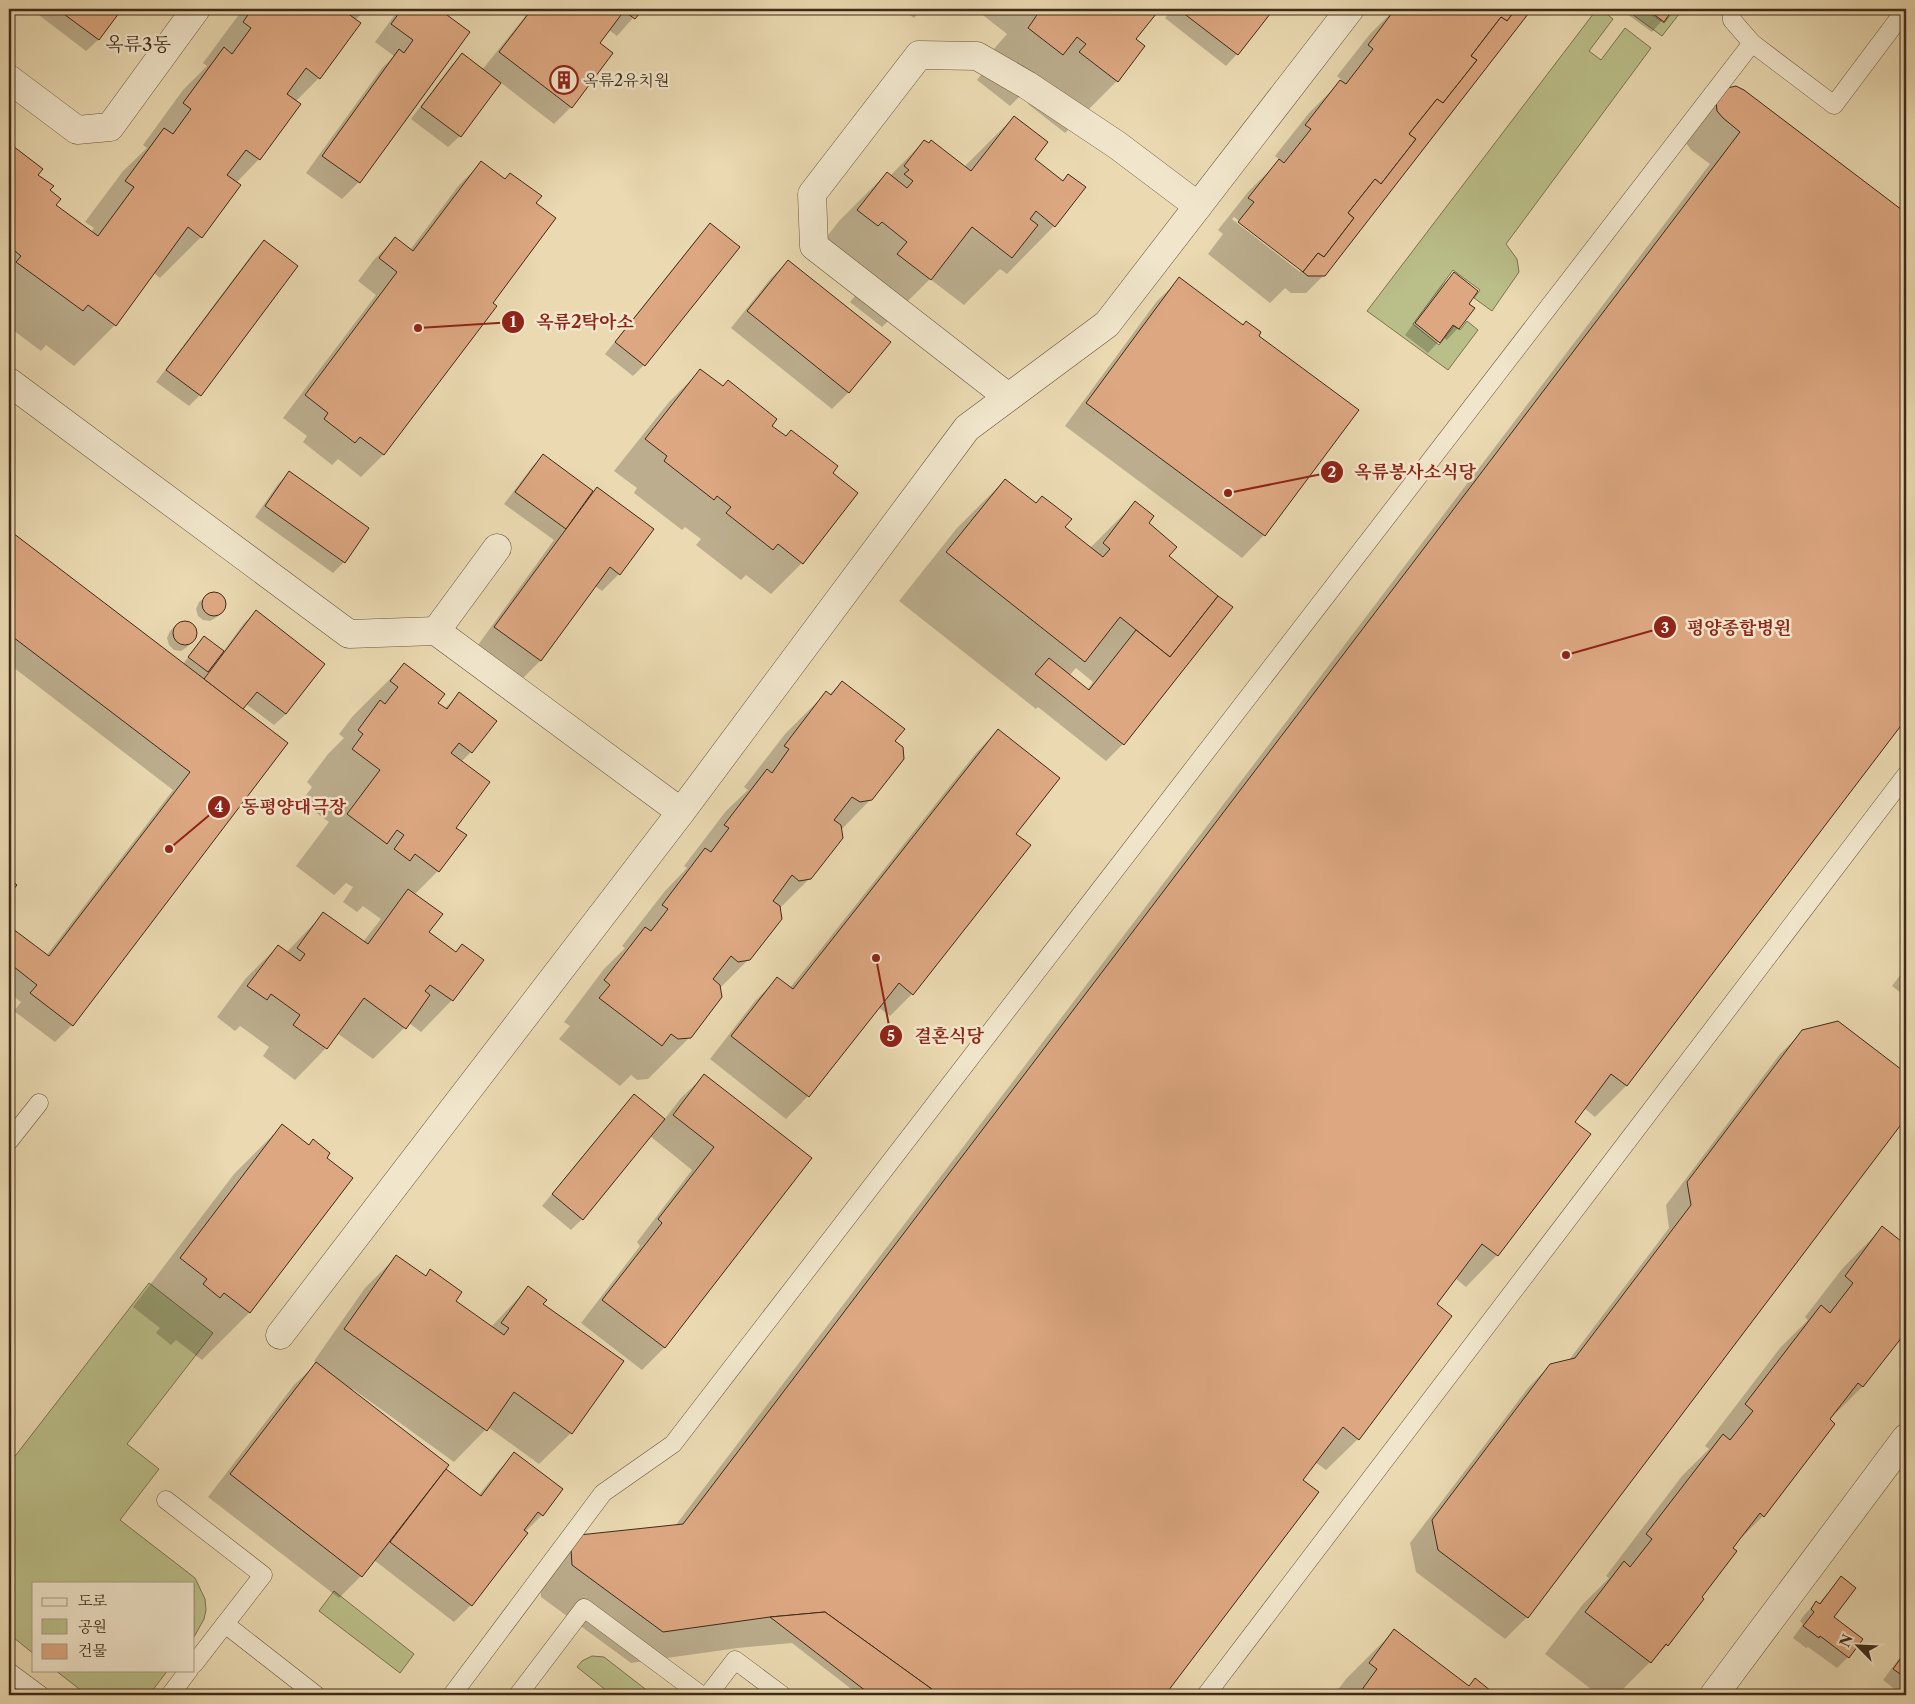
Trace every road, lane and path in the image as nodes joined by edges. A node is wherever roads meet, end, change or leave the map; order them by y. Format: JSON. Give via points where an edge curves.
{"nodes":[{"id":1,"x":196,"y":9,"type":"edge"},
{"id":2,"x":1350,"y":9,"type":"edge"},
{"id":3,"x":1730,"y":9,"type":"edge"},
{"id":4,"x":1906,"y":9,"type":"edge"},
{"id":5,"x":1752,"y":43,"type":"junction"},
{"id":6,"x":9,"y":79,"type":"edge"},
{"id":7,"x":1198,"y":206,"type":"junction"},
{"id":8,"x":9,"y":382,"type":"edge"},
{"id":9,"x":1008,"y":397,"type":"junction"},
{"id":10,"x":497,"y":548,"type":"dead end"},
{"id":11,"x":436,"y":631,"type":"junction"},
{"id":12,"x":1906,"y":775,"type":"edge"},
{"id":13,"x":681,"y":812,"type":"junction"},
{"id":14,"x":38,"y":1103,"type":"dead end"},
{"id":15,"x":9,"y":1141,"type":"edge"},
{"id":16,"x":280,"y":1335,"type":"dead end"},
{"id":17,"x":1906,"y":1438,"type":"edge"},
{"id":18,"x":166,"y":1500,"type":"dead end"},
{"id":19,"x":225,"y":1624,"type":"junction"},
{"id":20,"x":195,"y":1663,"type":"edge"},
{"id":21,"x":9,"y":1672,"type":"edge"},
{"id":22,"x":187,"y":1672,"type":"edge"},
{"id":23,"x":40,"y":1695,"type":"edge"},
{"id":24,"x":170,"y":1695,"type":"edge"},
{"id":25,"x":316,"y":1695,"type":"edge"},
{"id":26,"x":452,"y":1695,"type":"edge"},
{"id":27,"x":518,"y":1695,"type":"edge"},
{"id":28,"x":701,"y":1695,"type":"edge"},
{"id":29,"x":708,"y":1695,"type":"edge"},
{"id":30,"x":782,"y":1695,"type":"edge"},
{"id":31,"x":1206,"y":1695,"type":"edge"},
{"id":32,"x":1714,"y":1695,"type":"edge"}],
"edges":[{"from":1,"to":6,"type":"street","via":[[110,127],[77,130]]},
{"from":2,"to":7,"type":"street"},
{"from":3,"to":5,"type":"lane","via":[[1732,20]]},
{"from":4,"to":5,"type":"lane","via":[[1834,105]]},
{"from":5,"to":26,"type":"lane","via":[[673,1444],[603,1493]]},
{"from":7,"to":9,"type":"street","via":[[1107,324]]},
{"from":7,"to":9,"type":"street","via":[[1117,145],[977,56],[919,55],[812,194],[814,246]]},
{"from":8,"to":11,"type":"street","via":[[349,634]]},
{"from":9,"to":13,"type":"street","via":[[967,428]]},
{"from":10,"to":11,"type":"street"},
{"from":11,"to":13,"type":"street"},
{"from":12,"to":31,"type":"lane"},
{"from":13,"to":16,"type":"street"},
{"from":14,"to":15,"type":"lane"},
{"from":17,"to":32,"type":"street"},
{"from":18,"to":19,"type":"lane","via":[[263,1575]]},
{"from":19,"to":20,"type":"lane"},
{"from":19,"to":25,"type":"lane"},
{"from":21,"to":23,"type":"lane"},
{"from":22,"to":24,"type":"lane"},
{"from":27,"to":28,"type":"lane","via":[[584,1608]]},
{"from":29,"to":30,"type":"lane","via":[[735,1660]]}]}
